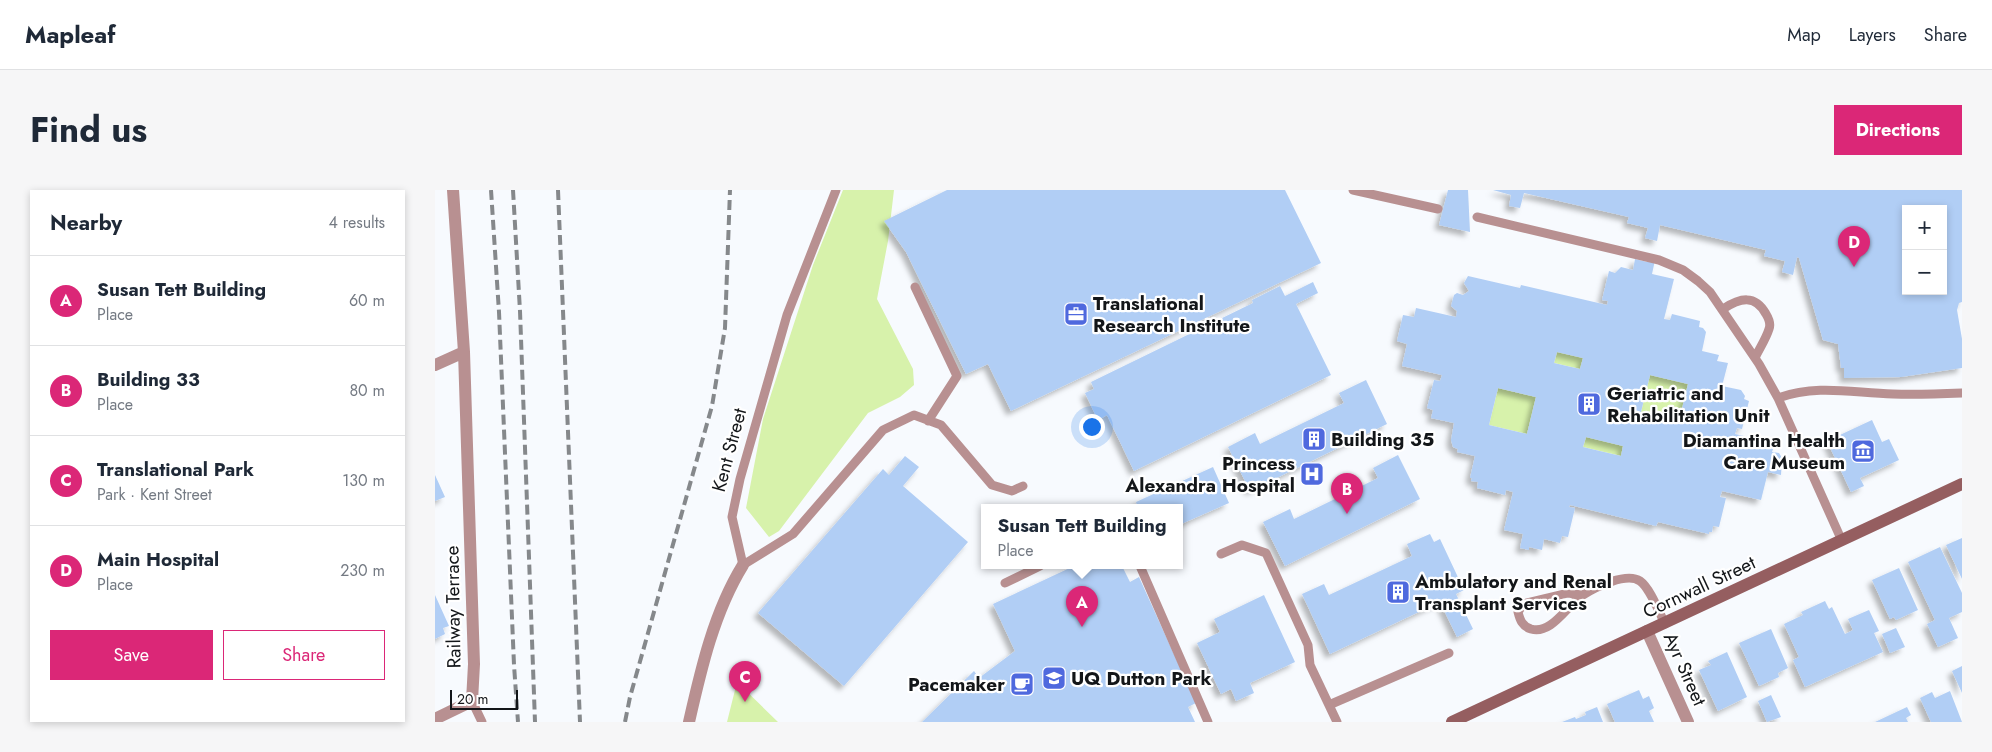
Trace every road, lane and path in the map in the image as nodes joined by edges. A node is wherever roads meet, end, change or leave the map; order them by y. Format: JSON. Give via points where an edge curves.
{"nodes":[{"id":1,"x":453,"y":190,"type":"edge"},
{"id":2,"x":836,"y":190,"type":"edge"},
{"id":3,"x":1354,"y":191,"type":"edge"},
{"id":4,"x":1438,"y":209,"type":"dead end"},
{"id":5,"x":1477,"y":217,"type":"dead end"},
{"id":6,"x":915,"y":287,"type":"dead end"},
{"id":7,"x":1723,"y":309,"type":"junction"},
{"id":8,"x":464,"y":352,"type":"junction"},
{"id":9,"x":1755,"y":358,"type":"junction"},
{"id":10,"x":435,"y":365,"type":"edge"},
{"id":11,"x":1962,"y":393,"type":"edge"},
{"id":12,"x":1778,"y":398,"type":"junction"},
{"id":13,"x":928,"y":421,"type":"junction"},
{"id":14,"x":1962,"y":484,"type":"edge"},
{"id":15,"x":1023,"y":486,"type":"dead end"},
{"id":16,"x":1842,"y":541,"type":"junction"},
{"id":17,"x":1221,"y":554,"type":"dead end"},
{"id":18,"x":743,"y":565,"type":"junction"},
{"id":19,"x":1034,"y":569,"type":"edge"},
{"id":20,"x":1141,"y":569,"type":"edge"},
{"id":21,"x":1005,"y":583,"type":"dead end"},
{"id":22,"x":1582,"y":595,"type":"junction"},
{"id":23,"x":1665,"y":624,"type":"junction"},
{"id":24,"x":1647,"y":632,"type":"junction"},
{"id":25,"x":1449,"y":652,"type":"dead end"},
{"id":26,"x":472,"y":701,"type":"junction"},
{"id":27,"x":1329,"y":705,"type":"junction"},
{"id":28,"x":435,"y":719,"type":"edge"},
{"id":29,"x":482,"y":722,"type":"edge"},
{"id":30,"x":689,"y":722,"type":"edge"},
{"id":31,"x":1208,"y":722,"type":"edge"},
{"id":32,"x":1337,"y":722,"type":"edge"},
{"id":33,"x":1452,"y":722,"type":"edge"},
{"id":34,"x":1688,"y":722,"type":"edge"}],
"edges":[{"from":1,"to":8,"type":"street","name":"Railway Terrace"},
{"from":2,"to":18,"type":"lane","name":"Kent Street","via":[[787,315],[739,479],[732,518]]},
{"from":3,"to":4,"type":"lane"},
{"from":5,"to":7,"type":"lane","via":[[1671,264],[1698,281]]},
{"from":6,"to":13,"type":"lane","via":[[957,376]]},
{"from":7,"to":9,"type":"lane"},
{"from":7,"to":9,"type":"lane","via":[[1732,303],[1750,300],[1756,302],[1767,316],[1769,329]]},
{"from":8,"to":10,"type":"street"},
{"from":8,"to":26,"type":"street","name":"Railway Terrace","via":[[474,664]]},
{"from":9,"to":12,"type":"lane"},
{"from":11,"to":12,"type":"lane","via":[[1901,394],[1821,389]]},
{"from":12,"to":16,"type":"lane"},
{"from":13,"to":15,"type":"lane","via":[[941,426],[992,485],[1012,491]]},
{"from":13,"to":18,"type":"lane","via":[[915,416],[883,430],[793,534]]},
{"from":14,"to":16,"type":"main road","name":"Cornwall Street"},
{"from":16,"to":23,"type":"main road","name":"Cornwall Street"},
{"from":17,"to":27,"type":"lane","via":[[1242,545],[1265,553],[1308,645],[1310,665]]},
{"from":18,"to":30,"type":"street","via":[[719,613]]},
{"from":19,"to":21,"type":"lane"},
{"from":20,"to":31,"type":"lane"},
{"from":22,"to":22,"type":"lane","via":[[1547,627],[1538,631],[1520,622],[1517,612],[1523,604],[1568,592]]},
{"from":22,"to":23,"type":"lane","via":[[1615,580],[1639,580],[1645,585]]},
{"from":23,"to":24,"type":"main road","name":"Cornwall Street"},
{"from":24,"to":33,"type":"main road","name":"Cornwall Street"},
{"from":24,"to":34,"type":"street","name":"Ayr Street"},
{"from":25,"to":27,"type":"lane"},
{"from":26,"to":28,"type":"street"},
{"from":26,"to":29,"type":"lane","name":"Railway Terrace"},
{"from":27,"to":32,"type":"lane"}]}
